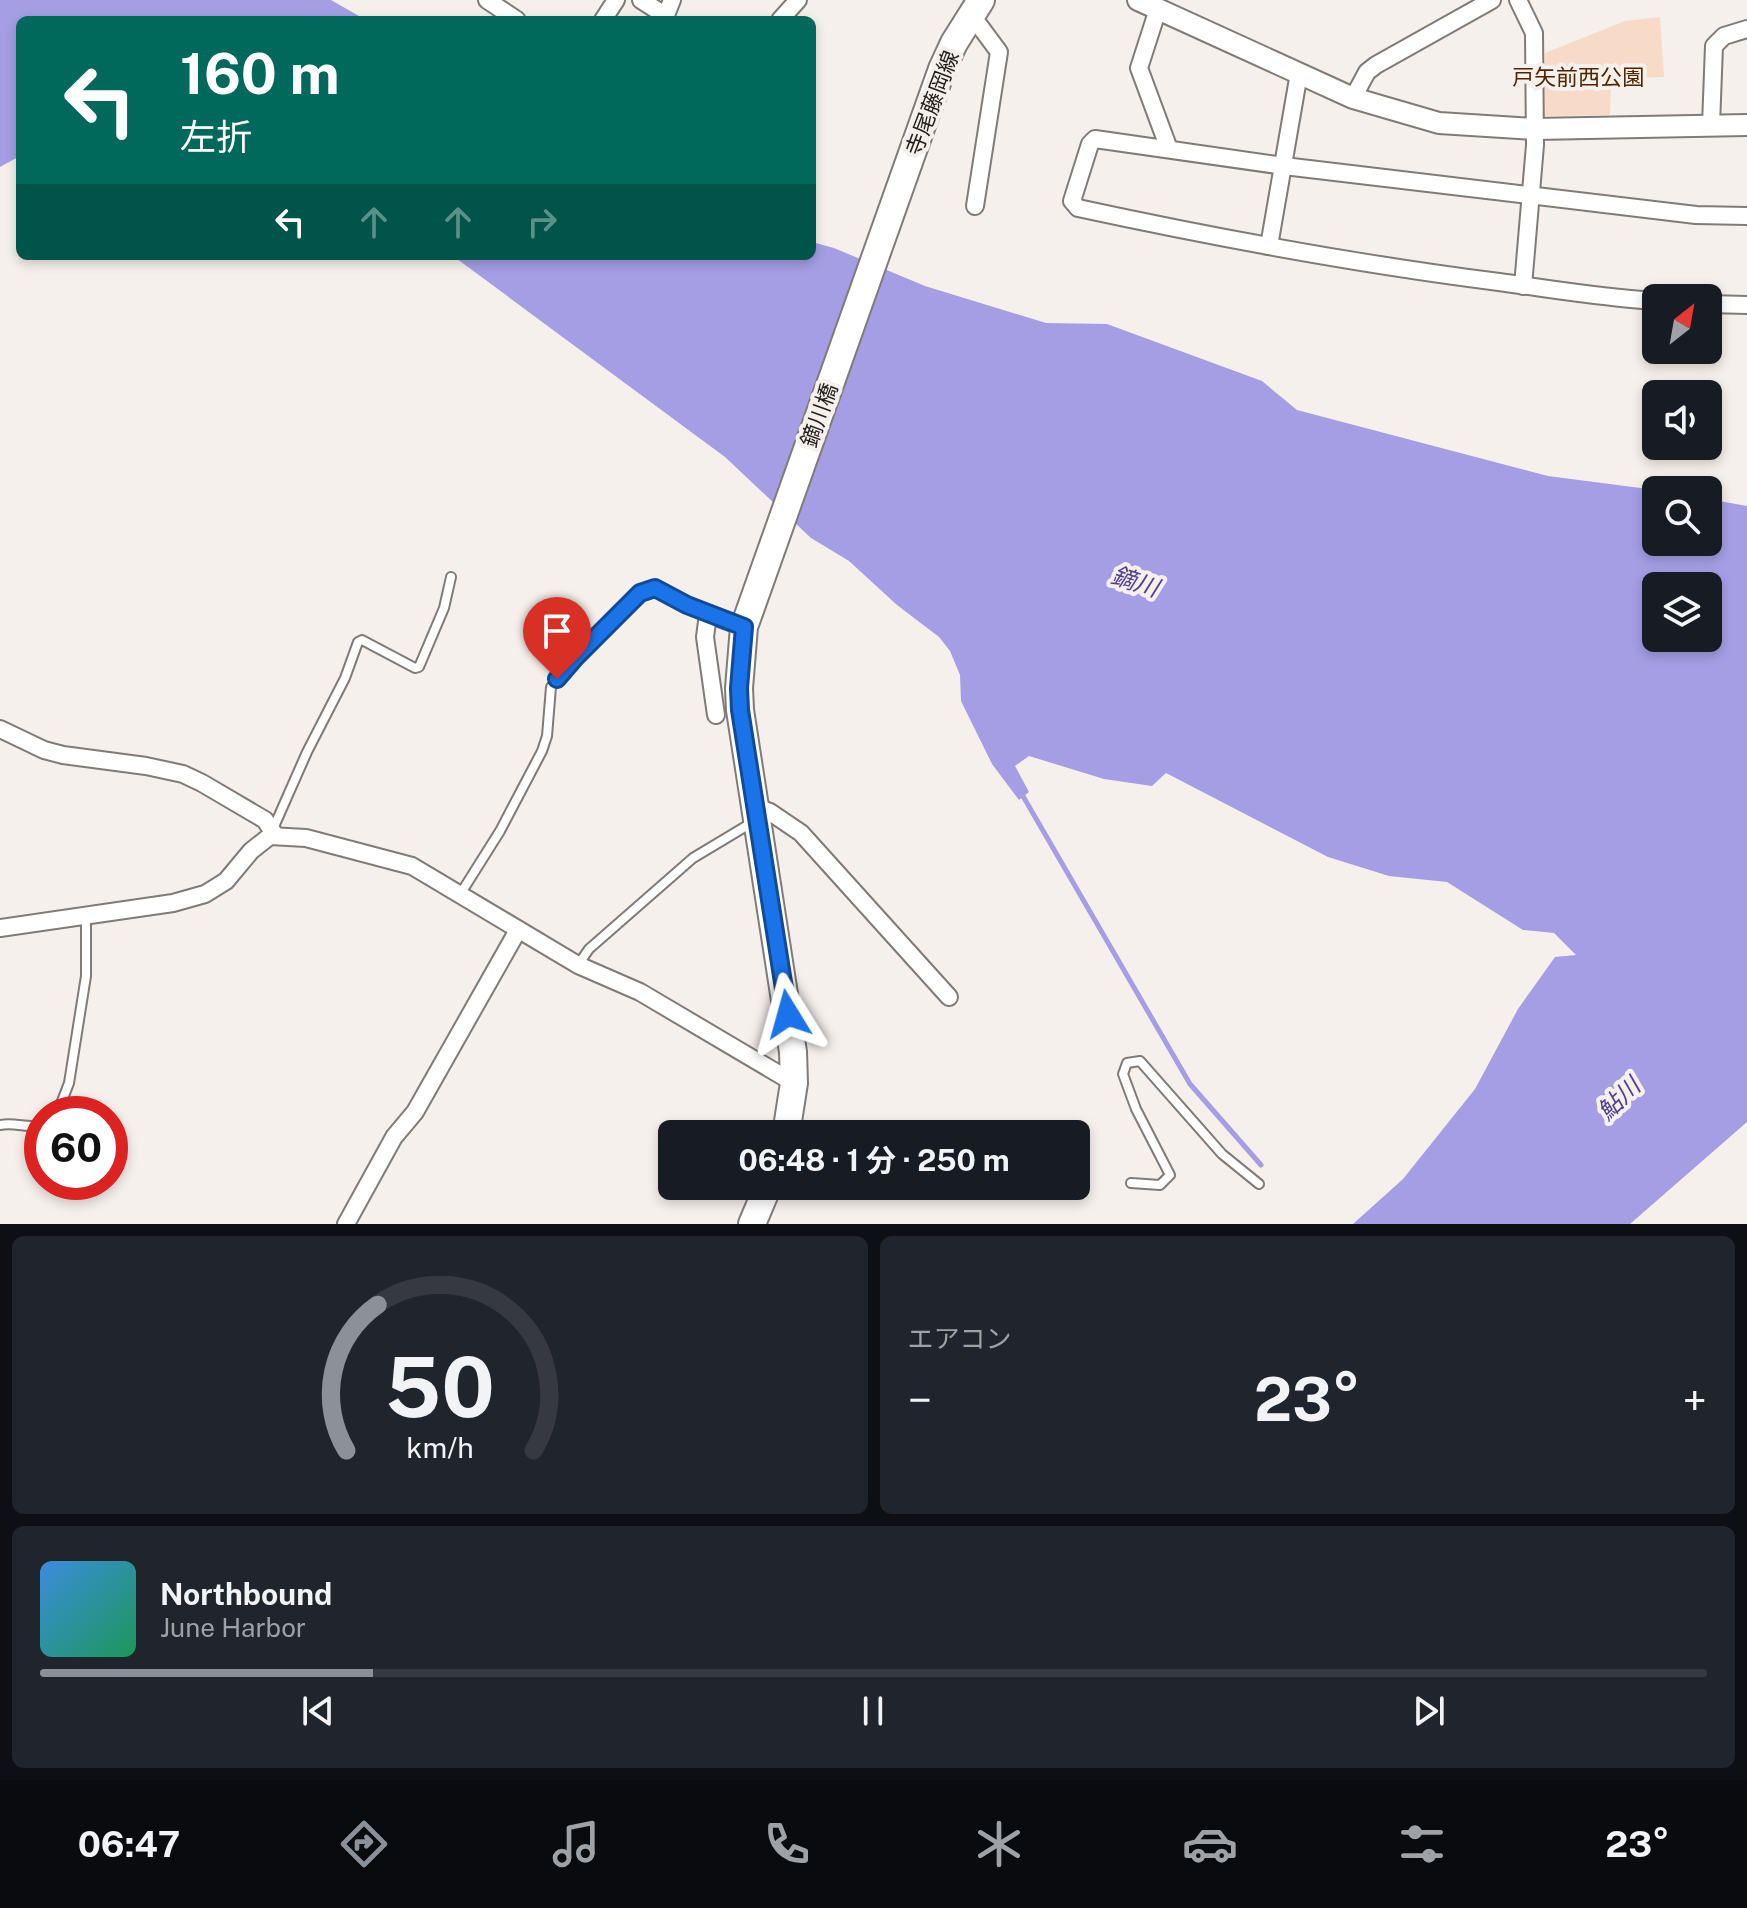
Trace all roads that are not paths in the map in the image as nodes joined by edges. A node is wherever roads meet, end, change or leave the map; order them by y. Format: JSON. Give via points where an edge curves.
{"nodes":[{"id":1,"x":487,"y":0,"type":"edge"},
{"id":2,"x":641,"y":0,"type":"edge"},
{"id":3,"x":798,"y":0,"type":"edge"},
{"id":4,"x":1138,"y":0,"type":"edge"},
{"id":5,"x":1492,"y":0,"type":"edge"},
{"id":6,"x":1518,"y":0,"type":"edge"},
{"id":7,"x":1158,"y":9,"type":"junction"},
{"id":8,"x":974,"y":10,"type":"edge"},
{"id":9,"x":667,"y":12,"type":"edge"},
{"id":10,"x":511,"y":16,"type":"edge"},
{"id":11,"x":784,"y":16,"type":"edge"},
{"id":12,"x":1747,"y":29,"type":"edge"},
{"id":13,"x":1299,"y":73,"type":"junction"},
{"id":14,"x":1353,"y":98,"type":"junction"},
{"id":15,"x":1711,"y":125,"type":"junction"},
{"id":16,"x":1747,"y":125,"type":"edge"},
{"id":17,"x":1535,"y":129,"type":"junction"},
{"id":18,"x":1169,"y":149,"type":"junction"},
{"id":19,"x":1284,"y":166,"type":"junction"},
{"id":20,"x":1532,"y":195,"type":"junction"},
{"id":21,"x":975,"y":206,"type":"dead end"},
{"id":22,"x":892,"y":211,"type":"joint"},
{"id":23,"x":1747,"y":216,"type":"edge"},
{"id":24,"x":1269,"y":246,"type":"junction"},
{"id":25,"x":1523,"y":286,"type":"junction"},
{"id":26,"x":1642,"y":300,"type":"edge"},
{"id":27,"x":1722,"y":304,"type":"edge"},
{"id":28,"x":1747,"y":305,"type":"edge"},
{"id":29,"x":451,"y":577,"type":"dead end"},
{"id":30,"x":708,"y":614,"type":"junction"},
{"id":31,"x":746,"y":624,"type":"junction"},
{"id":32,"x":716,"y":715,"type":"dead end"},
{"id":33,"x":0,"y":729,"type":"edge"},
{"id":34,"x":756,"y":814,"type":"junction"},
{"id":35,"x":274,"y":832,"type":"junction"},
{"id":36,"x":461,"y":893,"type":"junction"},
{"id":37,"x":86,"y":917,"type":"junction"},
{"id":38,"x":0,"y":928,"type":"edge"},
{"id":39,"x":518,"y":930,"type":"junction"},
{"id":40,"x":578,"y":965,"type":"junction"},
{"id":41,"x":949,"y":997,"type":"dead end"},
{"id":42,"x":794,"y":1083,"type":"junction"},
{"id":43,"x":64,"y":1096,"type":"edge"},
{"id":44,"x":788,"y":1120,"type":"edge"},
{"id":45,"x":24,"y":1124,"type":"edge"},
{"id":46,"x":0,"y":1125,"type":"edge"},
{"id":47,"x":1131,"y":1183,"type":"dead end"},
{"id":48,"x":1259,"y":1184,"type":"dead end"},
{"id":49,"x":762,"y":1200,"type":"edge"},
{"id":50,"x":346,"y":1224,"type":"edge"},
{"id":51,"x":752,"y":1224,"type":"edge"}],
"edges":[{"from":1,"to":10,"type":"street"},
{"from":2,"to":9,"type":"street"},
{"from":3,"to":11,"type":"street"},
{"from":4,"to":7,"type":"street"},
{"from":5,"to":14,"type":"street","via":[[1376,65]]},
{"from":6,"to":17,"type":"street","via":[[1534,33]]},
{"from":7,"to":13,"type":"street"},
{"from":7,"to":18,"type":"street","via":[[1139,68]]},
{"from":8,"to":21,"type":"street","via":[[999,52]]},
{"from":8,"to":22,"type":"main road","name":"寺尾藤岡線","via":[[942,69]]},
{"from":12,"to":15,"type":"street","via":[[1724,36],[1714,46]]},
{"from":13,"to":14,"type":"street"},
{"from":13,"to":19,"type":"street"},
{"from":14,"to":17,"type":"street","via":[[1439,123]]},
{"from":15,"to":16,"type":"street"},
{"from":15,"to":17,"type":"street"},
{"from":17,"to":20,"type":"street"},
{"from":18,"to":19,"type":"street"},
{"from":18,"to":24,"type":"street","via":[[1095,139],[1072,201],[1078,208]]},
{"from":19,"to":20,"type":"street"},
{"from":19,"to":24,"type":"street"},
{"from":20,"to":23,"type":"street"},
{"from":20,"to":25,"type":"street"},
{"from":22,"to":31,"type":"main road","name":"鏑川橋"},
{"from":24,"to":25,"type":"street"},
{"from":25,"to":26,"type":"street"},
{"from":27,"to":28,"type":"street"},
{"from":29,"to":35,"type":"lane","via":[[419,667],[358,642]]},
{"from":30,"to":31,"type":"street"},
{"from":30,"to":32,"type":"street","via":[[705,637]]},
{"from":30,"to":36,"type":"lane","via":[[655,588],[640,593],[575,658],[551,687],[542,751]]},
{"from":31,"to":34,"type":"main road","via":[[740,699]]},
{"from":33,"to":35,"type":"street","via":[[63,755],[183,774],[265,820]]},
{"from":34,"to":40,"type":"lane","via":[[693,858],[589,949]]},
{"from":34,"to":41,"type":"street","via":[[770,812],[801,833]]},
{"from":34,"to":42,"type":"main road","via":[[792,1039]]},
{"from":35,"to":36,"type":"street","via":[[412,866]]},
{"from":35,"to":37,"type":"street","via":[[226,881],[205,894]]},
{"from":36,"to":39,"type":"street"},
{"from":37,"to":38,"type":"street"},
{"from":37,"to":43,"type":"lane","via":[[86,976]]},
{"from":39,"to":40,"type":"street"},
{"from":39,"to":50,"type":"street"},
{"from":40,"to":42,"type":"street","via":[[640,992]]},
{"from":42,"to":44,"type":"main road"},
{"from":45,"to":46,"type":"lane"},
{"from":47,"to":48,"type":"lane","via":[[1160,1185],[1170,1175],[1123,1074],[1127,1063],[1140,1061],[1222,1154]]},
{"from":49,"to":51,"type":"main road"}]}
